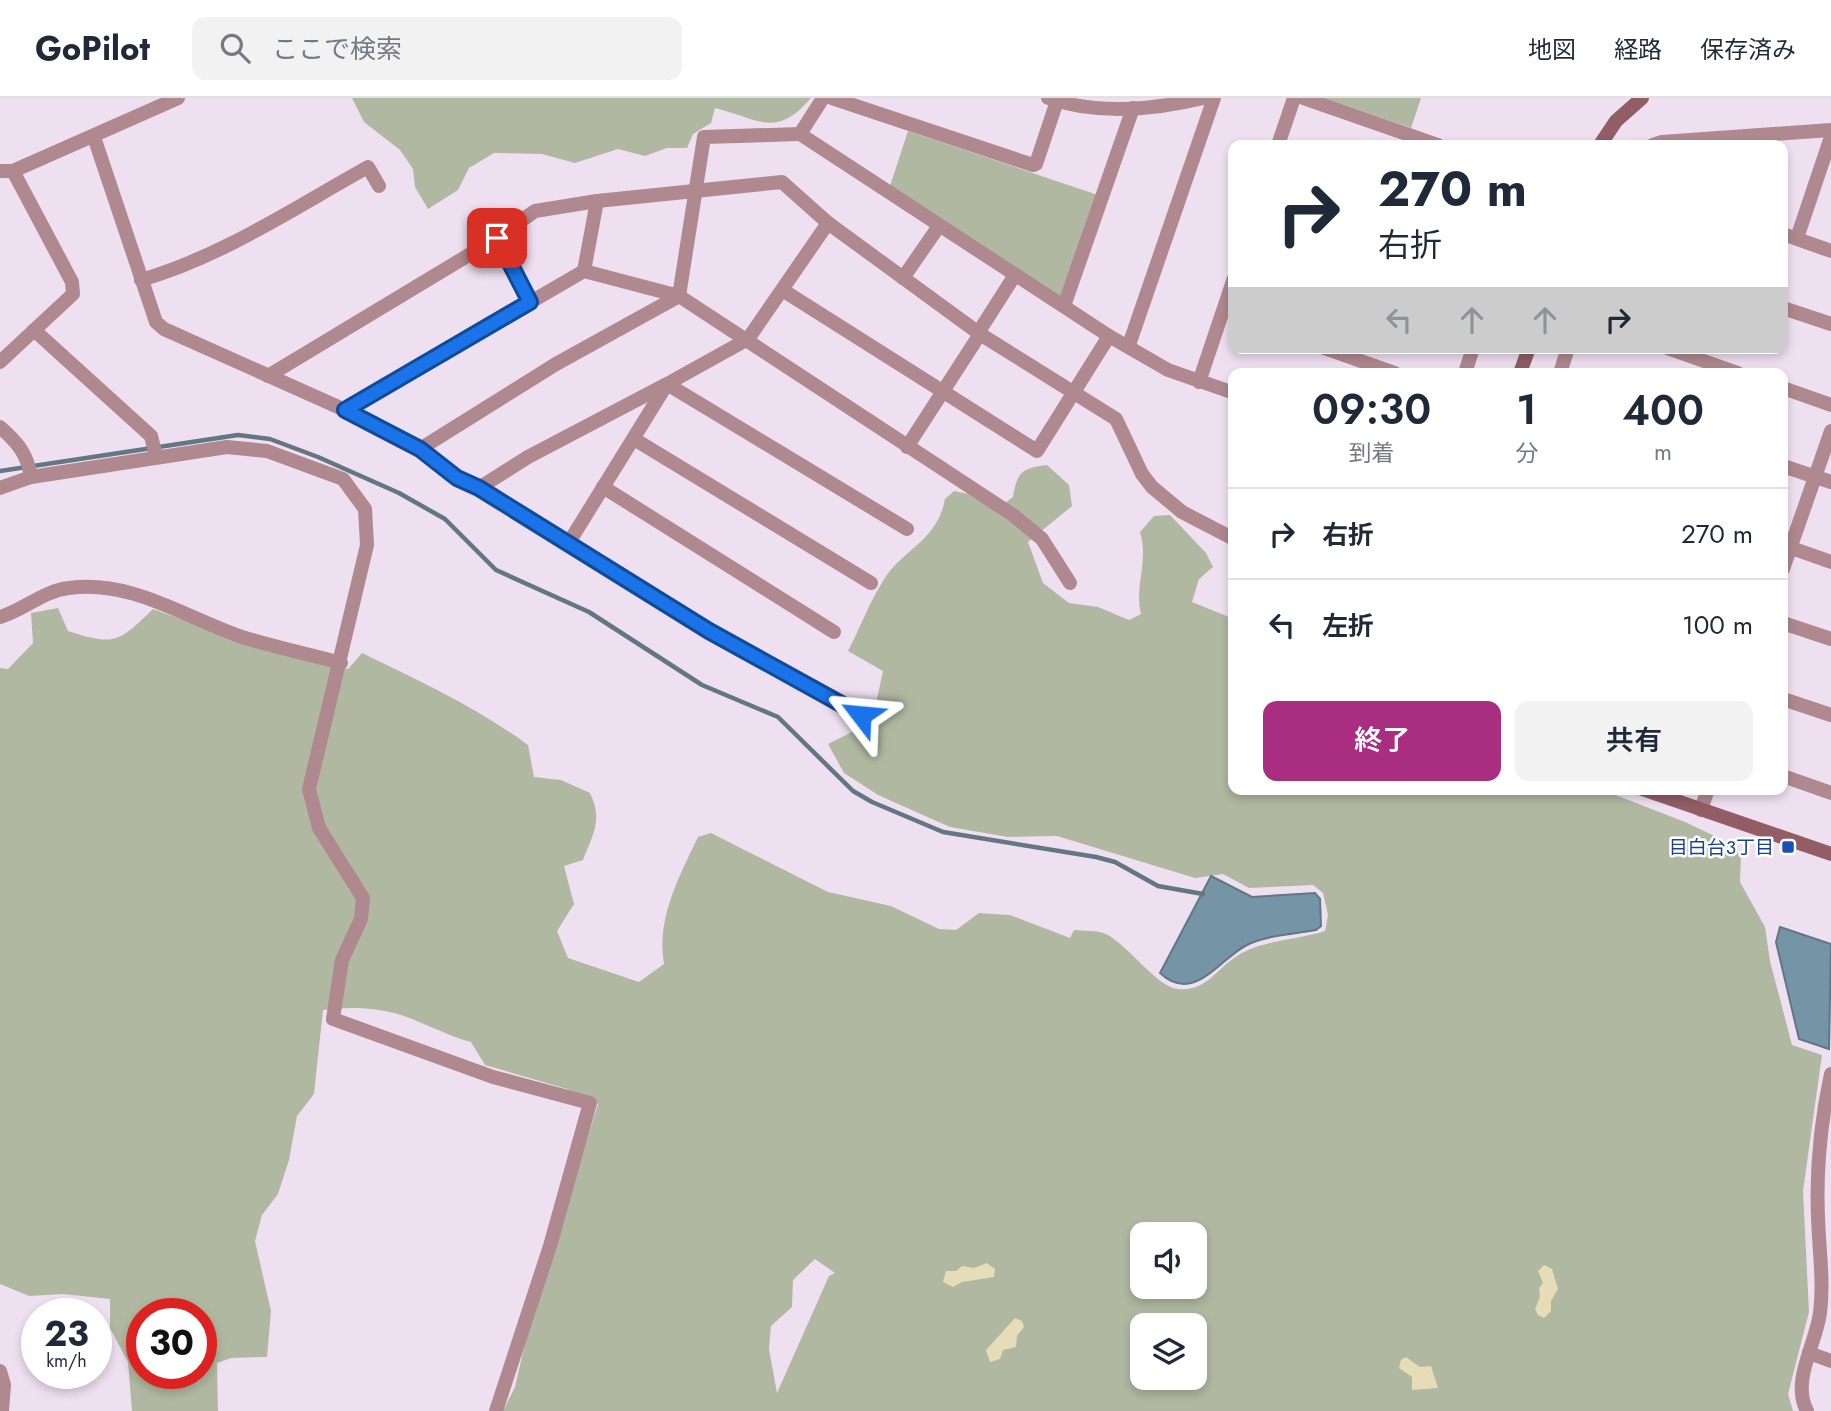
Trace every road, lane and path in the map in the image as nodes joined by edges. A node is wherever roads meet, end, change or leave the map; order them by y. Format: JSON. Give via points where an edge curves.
{"nodes":[{"id":1,"x":178,"y":98,"type":"edge"},
{"id":2,"x":822,"y":98,"type":"edge"},
{"id":3,"x":832,"y":98,"type":"edge"},
{"id":4,"x":1203,"y":98,"type":"edge"},
{"id":5,"x":1214,"y":98,"type":"edge"},
{"id":6,"x":1294,"y":98,"type":"edge"},
{"id":7,"x":1303,"y":98,"type":"edge"},
{"id":8,"x":1642,"y":98,"type":"edge"},
{"id":9,"x":1052,"y":100,"type":"edge"},
{"id":10,"x":1133,"y":108,"type":"junction"},
{"id":11,"x":1831,"y":130,"type":"edge"},
{"id":12,"x":800,"y":134,"type":"junction"},
{"id":13,"x":1831,"y":136,"type":"edge"},
{"id":14,"x":94,"y":137,"type":"junction"},
{"id":15,"x":1280,"y":140,"type":"edge"},
{"id":16,"x":1424,"y":140,"type":"edge"},
{"id":17,"x":1603,"y":140,"type":"edge"},
{"id":18,"x":1690,"y":140,"type":"edge"},
{"id":19,"x":6,"y":171,"type":"edge"},
{"id":20,"x":379,"y":187,"type":"dead end"},
{"id":21,"x":696,"y":191,"type":"junction"},
{"id":22,"x":597,"y":201,"type":"junction"},
{"id":23,"x":828,"y":223,"type":"junction"},
{"id":24,"x":939,"y":226,"type":"junction"},
{"id":25,"x":1790,"y":236,"type":"edge"},
{"id":26,"x":497,"y":238,"type":"junction"},
{"id":27,"x":1831,"y":251,"type":"edge"},
{"id":28,"x":584,"y":271,"type":"junction"},
{"id":29,"x":1015,"y":275,"type":"junction"},
{"id":30,"x":904,"y":278,"type":"junction"},
{"id":31,"x":141,"y":279,"type":"junction"},
{"id":32,"x":784,"y":291,"type":"junction"},
{"id":33,"x":679,"y":296,"type":"junction"},
{"id":34,"x":530,"y":302,"type":"junction"},
{"id":35,"x":1064,"y":306,"type":"junction"},
{"id":36,"x":1788,"y":310,"type":"edge"},
{"id":37,"x":1228,"y":315,"type":"edge"},
{"id":38,"x":1831,"y":324,"type":"edge"},
{"id":39,"x":34,"y":330,"type":"junction"},
{"id":40,"x":979,"y":333,"type":"junction"},
{"id":41,"x":1109,"y":336,"type":"junction"},
{"id":42,"x":748,"y":339,"type":"junction"},
{"id":43,"x":1129,"y":345,"type":"junction"},
{"id":44,"x":1341,"y":354,"type":"edge"},
{"id":45,"x":1684,"y":354,"type":"edge"},
{"id":46,"x":0,"y":362,"type":"edge"},
{"id":47,"x":1381,"y":368,"type":"edge"},
{"id":48,"x":1724,"y":368,"type":"edge"},
{"id":49,"x":268,"y":376,"type":"junction"},
{"id":50,"x":1199,"y":382,"type":"junction"},
{"id":51,"x":667,"y":384,"type":"junction"},
{"id":52,"x":943,"y":389,"type":"junction"},
{"id":53,"x":1788,"y":390,"type":"edge"},
{"id":54,"x":1228,"y":391,"type":"edge"},
{"id":55,"x":1072,"y":393,"type":"junction"},
{"id":56,"x":1831,"y":405,"type":"edge"},
{"id":57,"x":345,"y":410,"type":"junction"},
{"id":58,"x":0,"y":427,"type":"edge"},
{"id":59,"x":1831,"y":431,"type":"edge"},
{"id":60,"x":634,"y":439,"type":"junction"},
{"id":61,"x":907,"y":447,"type":"junction"},
{"id":62,"x":420,"y":449,"type":"junction"},
{"id":63,"x":156,"y":456,"type":"junction"},
{"id":64,"x":1788,"y":468,"type":"edge"},
{"id":65,"x":31,"y":477,"type":"junction"},
{"id":66,"x":1816,"y":477,"type":"junction"},
{"id":67,"x":1831,"y":482,"type":"edge"},
{"id":68,"x":603,"y":487,"type":"junction"},
{"id":69,"x":0,"y":488,"type":"edge"},
{"id":70,"x":479,"y":488,"type":"junction"},
{"id":71,"x":907,"y":529,"type":"dead end"},
{"id":72,"x":1228,"y":536,"type":"edge"},
{"id":73,"x":568,"y":544,"type":"junction"},
{"id":74,"x":1788,"y":544,"type":"edge"},
{"id":75,"x":1788,"y":546,"type":"edge"},
{"id":76,"x":1831,"y":562,"type":"edge"},
{"id":77,"x":871,"y":583,"type":"dead end"},
{"id":78,"x":1070,"y":583,"type":"dead end"},
{"id":79,"x":0,"y":617,"type":"edge"},
{"id":80,"x":1788,"y":624,"type":"edge"},
{"id":81,"x":834,"y":632,"type":"dead end"},
{"id":82,"x":1831,"y":639,"type":"edge"},
{"id":83,"x":341,"y":663,"type":"junction"},
{"id":84,"x":1788,"y":701,"type":"edge"},
{"id":85,"x":861,"y":715,"type":"dead end"},
{"id":86,"x":1831,"y":715,"type":"edge"},
{"id":87,"x":1788,"y":778,"type":"edge"},
{"id":88,"x":1831,"y":793,"type":"edge"},
{"id":89,"x":1659,"y":795,"type":"edge"},
{"id":90,"x":1706,"y":795,"type":"edge"},
{"id":91,"x":1701,"y":810,"type":"junction"},
{"id":92,"x":1831,"y":854,"type":"edge"},
{"id":93,"x":1831,"y":1074,"type":"edge"},
{"id":94,"x":1809,"y":1353,"type":"junction"},
{"id":95,"x":1831,"y":1361,"type":"edge"},
{"id":96,"x":0,"y":1371,"type":"edge"},
{"id":97,"x":2,"y":1411,"type":"edge"},
{"id":98,"x":496,"y":1411,"type":"edge"},
{"id":99,"x":1807,"y":1411,"type":"edge"}],
"edges":[{"from":1,"to":14,"type":"street"},
{"from":2,"to":12,"type":"street"},
{"from":3,"to":9,"type":"street","via":[[1033,165]]},
{"from":4,"to":10,"type":"street","via":[[1159,108]]},
{"from":5,"to":43,"type":"street"},
{"from":6,"to":15,"type":"street"},
{"from":7,"to":16,"type":"street"},
{"from":8,"to":17,"type":"street","via":[[1616,121]]},
{"from":9,"to":10,"type":"street"},
{"from":10,"to":35,"type":"street"},
{"from":11,"to":18,"type":"street"},
{"from":12,"to":21,"type":"street","via":[[704,137]]},
{"from":12,"to":24,"type":"street"},
{"from":13,"to":25,"type":"street"},
{"from":14,"to":19,"type":"street"},
{"from":14,"to":31,"type":"street"},
{"from":19,"to":39,"type":"street","via":[[72,282],[73,294]]},
{"from":20,"to":31,"type":"street","via":[[368,166],[245,238],[178,269]]},
{"from":21,"to":22,"type":"street"},
{"from":21,"to":23,"type":"street","via":[[782,182]]},
{"from":21,"to":33,"type":"street"},
{"from":22,"to":26,"type":"street","via":[[535,211]]},
{"from":22,"to":28,"type":"street"},
{"from":23,"to":30,"type":"street"},
{"from":23,"to":32,"type":"street"},
{"from":24,"to":29,"type":"street"},
{"from":24,"to":30,"type":"street"},
{"from":25,"to":27,"type":"street"},
{"from":26,"to":34,"type":"street"},
{"from":26,"to":49,"type":"street"},
{"from":28,"to":33,"type":"street"},
{"from":28,"to":34,"type":"street"},
{"from":29,"to":35,"type":"street"},
{"from":29,"to":40,"type":"street"},
{"from":30,"to":40,"type":"street"},
{"from":31,"to":49,"type":"street","via":[[156,322],[164,329]]},
{"from":32,"to":42,"type":"street"},
{"from":32,"to":52,"type":"street"},
{"from":33,"to":42,"type":"street"},
{"from":33,"to":62,"type":"street","via":[[556,364]]},
{"from":34,"to":57,"type":"street"},
{"from":35,"to":41,"type":"street"},
{"from":36,"to":38,"type":"street"},
{"from":37,"to":50,"type":"street"},
{"from":39,"to":46,"type":"street"},
{"from":39,"to":63,"type":"street","via":[[151,436]]},
{"from":40,"to":52,"type":"street"},
{"from":40,"to":55,"type":"street"},
{"from":41,"to":43,"type":"street"},
{"from":41,"to":55,"type":"street"},
{"from":42,"to":51,"type":"street"},
{"from":42,"to":61,"type":"street"},
{"from":43,"to":50,"type":"street","via":[[1168,370]]},
{"from":44,"to":47,"type":"street"},
{"from":45,"to":48,"type":"street"},
{"from":49,"to":57,"type":"street"},
{"from":50,"to":54,"type":"street"},
{"from":51,"to":60,"type":"street"},
{"from":51,"to":70,"type":"street"},
{"from":51,"to":71,"type":"street"},
{"from":52,"to":55,"type":"street","via":[[1037,451]]},
{"from":52,"to":61,"type":"street"},
{"from":53,"to":56,"type":"street"},
{"from":55,"to":72,"type":"street","via":[[1116,419],[1152,487],[1182,512]]},
{"from":57,"to":62,"type":"street"},
{"from":58,"to":65,"type":"street","via":[[28,458]]},
{"from":59,"to":66,"type":"street"},
{"from":60,"to":68,"type":"street"},
{"from":60,"to":77,"type":"street"},
{"from":61,"to":78,"type":"street","via":[[1013,515],[1042,539]]},
{"from":62,"to":70,"type":"street","via":[[457,478]]},
{"from":63,"to":65,"type":"street"},
{"from":63,"to":83,"type":"street","via":[[227,447],[267,451],[343,479],[365,509],[368,526]]},
{"from":64,"to":66,"type":"street"},
{"from":65,"to":69,"type":"street"},
{"from":66,"to":67,"type":"street"},
{"from":66,"to":74,"type":"street"},
{"from":68,"to":73,"type":"street"},
{"from":68,"to":81,"type":"street"},
{"from":70,"to":73,"type":"street"},
{"from":73,"to":85,"type":"street","via":[[709,631]]},
{"from":75,"to":76,"type":"street"},
{"from":79,"to":83,"type":"street","via":[[34,598],[68,588],[108,588],[243,637]]},
{"from":80,"to":82,"type":"street"},
{"from":83,"to":98,"type":"street","via":[[309,789],[319,828],[363,898],[361,919],[342,960],[333,1019],[493,1077],[590,1103]]},
{"from":84,"to":86,"type":"street"},
{"from":87,"to":88,"type":"street"},
{"from":89,"to":91,"type":"street"},
{"from":90,"to":91,"type":"street"},
{"from":91,"to":92,"type":"street"},
{"from":93,"to":94,"type":"street","via":[[1824,1105],[1818,1214],[1821,1303]]},
{"from":94,"to":95,"type":"street"},
{"from":94,"to":99,"type":"street","via":[[1800,1389]]},
{"from":96,"to":97,"type":"street"}]}
